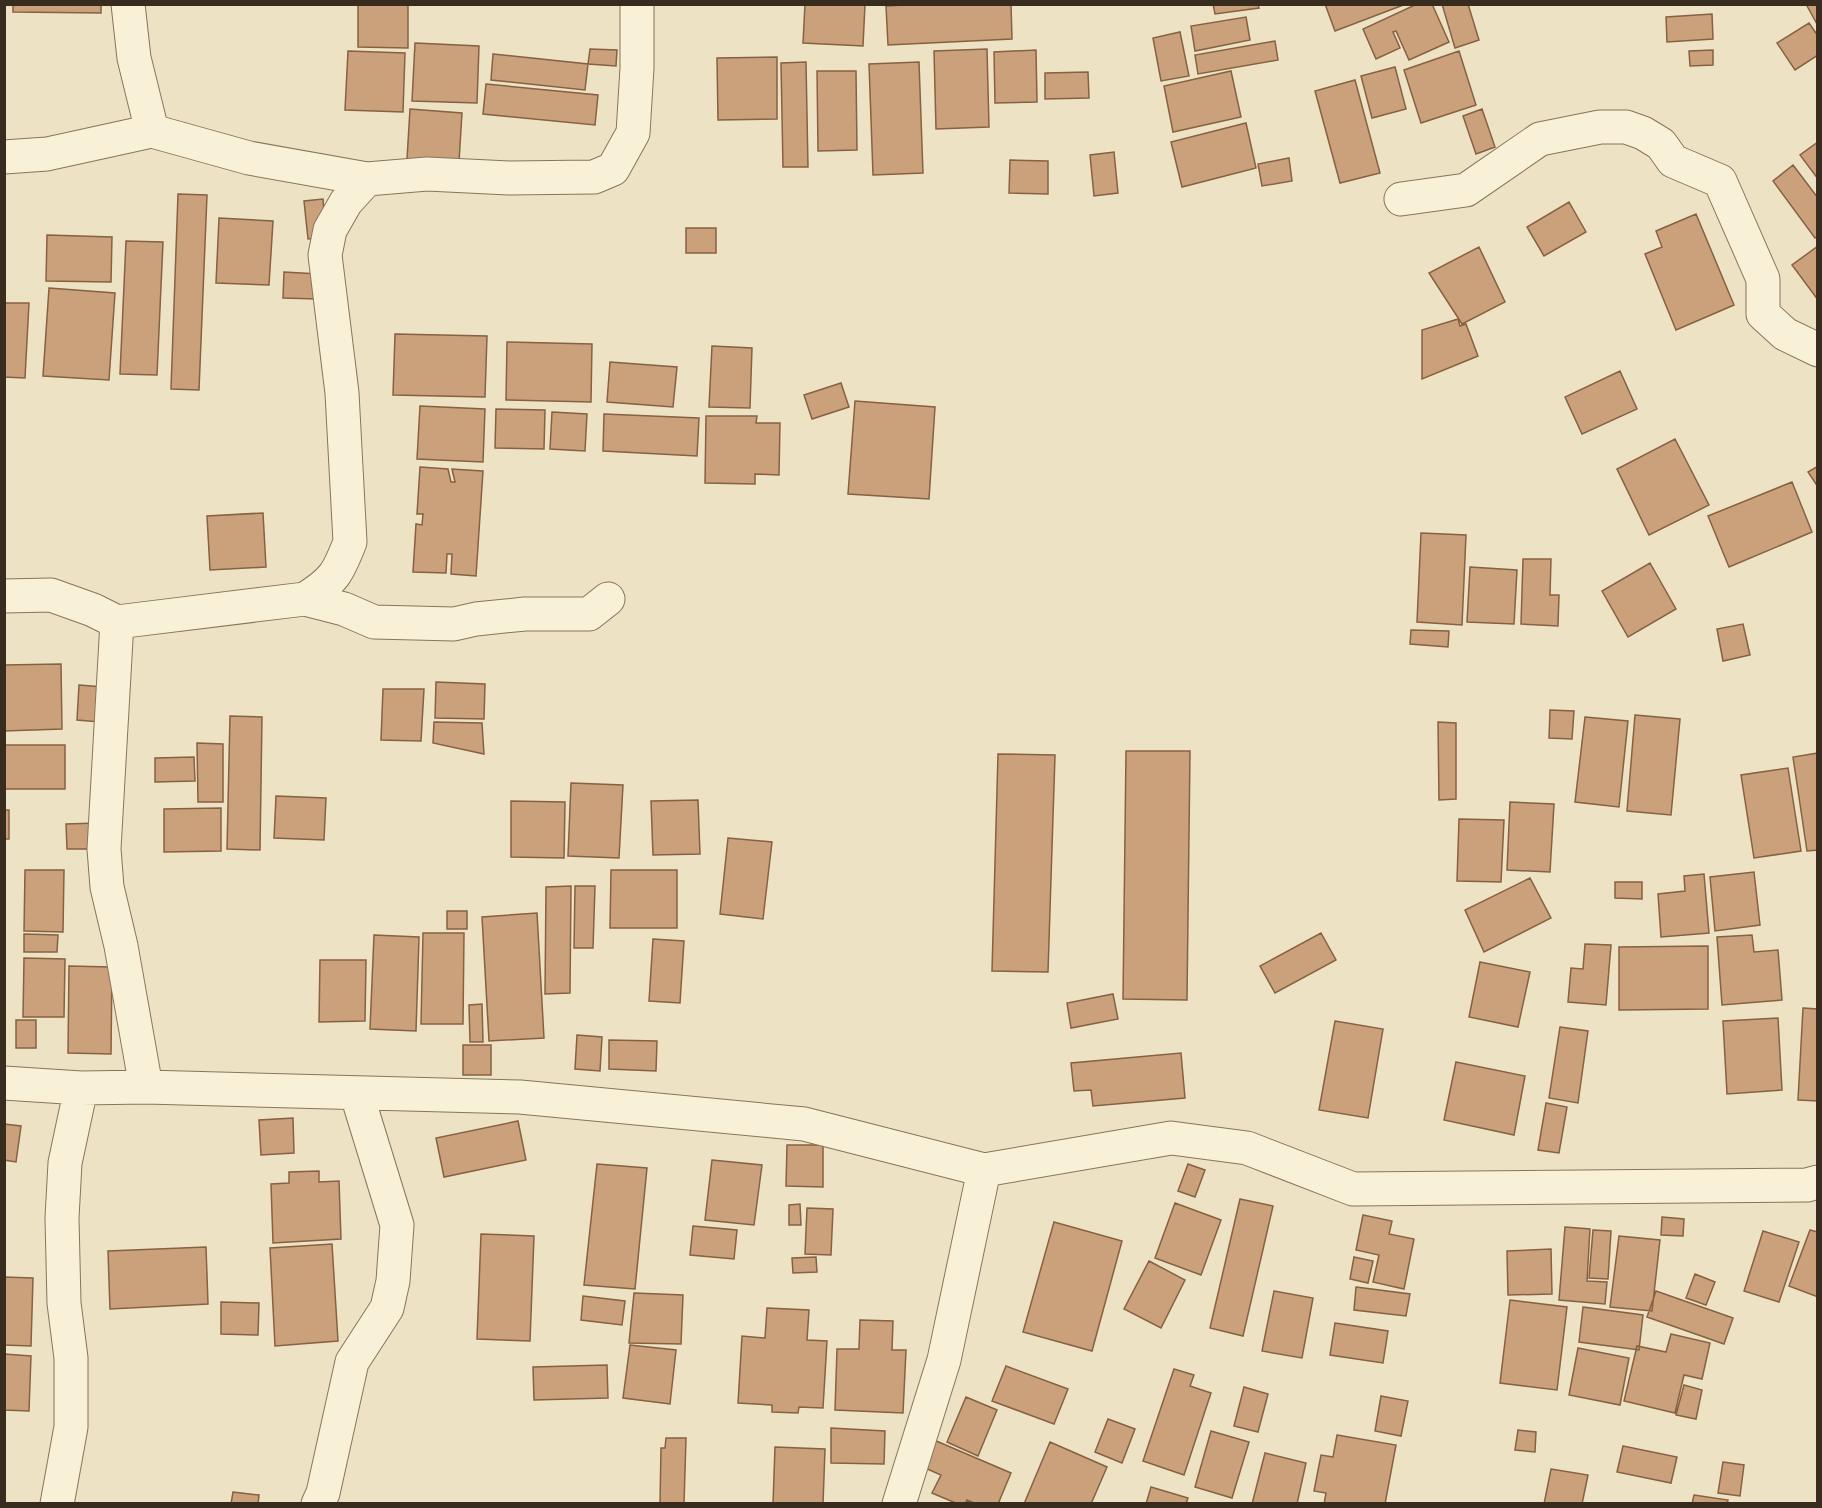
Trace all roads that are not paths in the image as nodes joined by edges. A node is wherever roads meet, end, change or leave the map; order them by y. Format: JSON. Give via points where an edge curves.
{"nodes":[{"id":1,"x":128,"y":4,"type":"edge"},
{"id":2,"x":637,"y":4,"type":"edge"},
{"id":3,"x":152,"y":132,"type":"junction"},
{"id":4,"x":4,"y":157,"type":"edge"},
{"id":5,"x":367,"y":179,"type":"junction"},
{"id":6,"x":1401,"y":199,"type":"dead end"},
{"id":7,"x":1812,"y":353,"type":"edge"},
{"id":8,"x":4,"y":596,"type":"edge"},
{"id":9,"x":305,"y":599,"type":"junction"},
{"id":10,"x":608,"y":599,"type":"dead end"},
{"id":11,"x":117,"y":622,"type":"junction"},
{"id":12,"x":4,"y":1083,"type":"edge"},
{"id":13,"x":146,"y":1087,"type":"junction"},
{"id":14,"x":81,"y":1088,"type":"junction"},
{"id":15,"x":357,"y":1095,"type":"junction"},
{"id":16,"x":984,"y":1170,"type":"junction"},
{"id":17,"x":1818,"y":1182,"type":"edge"},
{"id":18,"x":57,"y":1503,"type":"edge"},
{"id":19,"x":318,"y":1503,"type":"edge"},
{"id":20,"x":899,"y":1503,"type":"edge"}],
"edges":[{"from":1,"to":3,"type":"street","via":[[134,58]]},
{"from":2,"to":5,"type":"street","via":[[633,133],[613,169],[594,177],[427,174]]},
{"from":3,"to":4,"type":"street","via":[[47,154]]},
{"from":3,"to":5,"type":"street","via":[[249,158]]},
{"from":5,"to":9,"type":"street","via":[[346,202],[330,230],[325,255],[342,393],[350,542],[328,585]]},
{"from":6,"to":7,"type":"street","via":[[1467,190],[1540,139],[1600,127],[1626,127],[1661,144],[1673,161],[1720,181],[1763,279],[1763,314]]},
{"from":8,"to":11,"type":"street","via":[[51,595]]},
{"from":9,"to":10,"type":"street","via":[[374,622],[454,624],[525,614],[589,614]]},
{"from":9,"to":11,"type":"street"},
{"from":11,"to":13,"type":"street","via":[[104,849],[107,887]]},
{"from":12,"to":14,"type":"street"},
{"from":13,"to":14,"type":"street"},
{"from":13,"to":15,"type":"street"},
{"from":14,"to":18,"type":"street","via":[[65,1163],[62,1218],[64,1303],[71,1358],[70,1427]]},
{"from":15,"to":16,"type":"street","via":[[520,1097],[804,1124]]},
{"from":15,"to":19,"type":"street","via":[[397,1225],[393,1281],[387,1308],[352,1362]]},
{"from":16,"to":17,"type":"street","via":[[1171,1138],[1247,1148],[1353,1189]]},
{"from":16,"to":20,"type":"street","via":[[944,1360]]}]}
